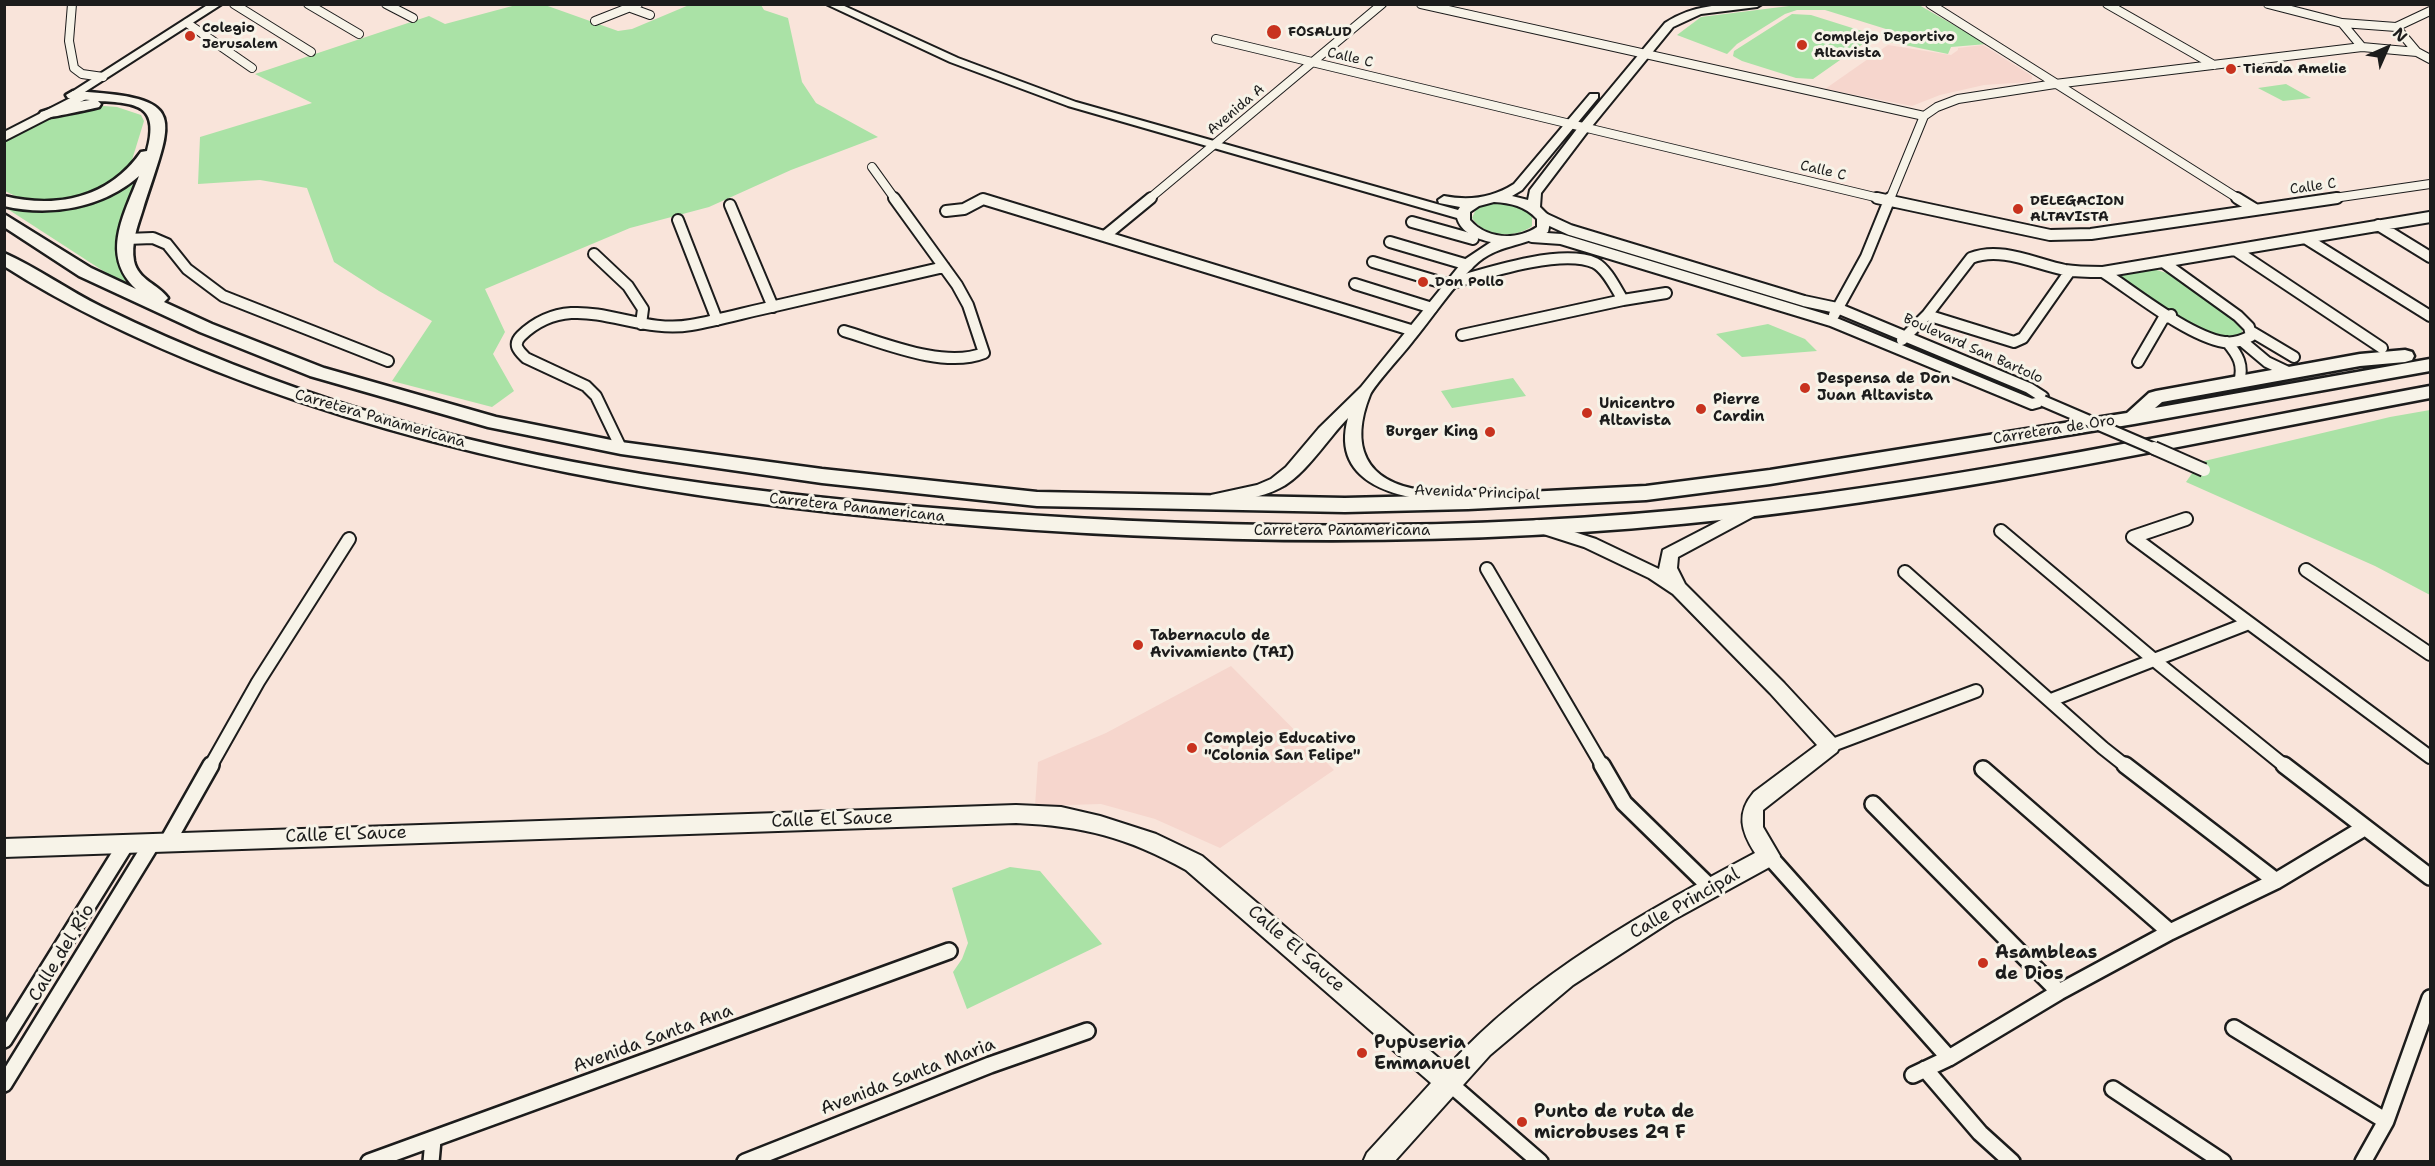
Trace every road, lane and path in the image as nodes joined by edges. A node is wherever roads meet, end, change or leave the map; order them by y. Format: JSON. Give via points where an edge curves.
{"nodes":[{"id":1,"x":72,"y":4,"type":"edge"},
{"id":2,"x":217,"y":4,"type":"edge"},
{"id":3,"x":234,"y":4,"type":"edge"},
{"id":4,"x":308,"y":4,"type":"edge"},
{"id":5,"x":386,"y":4,"type":"edge"},
{"id":6,"x":622,"y":4,"type":"edge"},
{"id":7,"x":638,"y":4,"type":"edge"},
{"id":8,"x":831,"y":4,"type":"edge"},
{"id":9,"x":849,"y":4,"type":"edge"},
{"id":10,"x":1382,"y":4,"type":"edge"},
{"id":11,"x":1421,"y":4,"type":"edge"},
{"id":12,"x":1705,"y":4,"type":"edge"},
{"id":13,"x":1756,"y":4,"type":"edge"},
{"id":14,"x":1930,"y":4,"type":"edge"},
{"id":15,"x":2107,"y":4,"type":"edge"},
{"id":16,"x":2268,"y":4,"type":"edge"},
{"id":17,"x":630,"y":8,"type":"junction"},
{"id":18,"x":2430,"y":11,"type":"edge"},
{"id":19,"x":650,"y":15,"type":"dead end"},
{"id":20,"x":412,"y":18,"type":"dead end"},
{"id":21,"x":595,"y":21,"type":"dead end"},
{"id":22,"x":187,"y":23,"type":"junction"},
{"id":23,"x":2342,"y":23,"type":"junction"},
{"id":24,"x":2396,"y":27,"type":"junction"},
{"id":25,"x":359,"y":34,"type":"dead end"},
{"id":26,"x":1216,"y":39,"type":"dead end"},
{"id":27,"x":2362,"y":47,"type":"junction"},
{"id":28,"x":1633,"y":50,"type":"junction"},
{"id":29,"x":311,"y":52,"type":"dead end"},
{"id":30,"x":2417,"y":52,"type":"junction"},
{"id":31,"x":1646,"y":53,"type":"junction"},
{"id":32,"x":2430,"y":59,"type":"edge"},
{"id":33,"x":1313,"y":63,"type":"junction"},
{"id":34,"x":2214,"y":65,"type":"junction"},
{"id":35,"x":252,"y":68,"type":"dead end"},
{"id":36,"x":2055,"y":84,"type":"junction"},
{"id":37,"x":82,"y":91,"type":"junction"},
{"id":38,"x":109,"y":103,"type":"junction"},
{"id":39,"x":46,"y":115,"type":"junction"},
{"id":40,"x":1924,"y":116,"type":"junction"},
{"id":41,"x":1570,"y":124,"type":"junction"},
{"id":42,"x":4,"y":128,"type":"edge"},
{"id":43,"x":1584,"y":128,"type":"junction"},
{"id":44,"x":4,"y":136,"type":"edge"},
{"id":45,"x":1219,"y":142,"type":"junction"},
{"id":46,"x":872,"y":167,"type":"dead end"},
{"id":47,"x":2430,"y":184,"type":"edge"},
{"id":48,"x":1500,"y":198,"type":"junction"},
{"id":49,"x":1481,"y":200,"type":"junction"},
{"id":50,"x":1888,"y":200,"type":"junction"},
{"id":51,"x":4,"y":201,"type":"edge"},
{"id":52,"x":730,"y":205,"type":"dead end"},
{"id":53,"x":1533,"y":207,"type":"junction"},
{"id":54,"x":2254,"y":210,"type":"junction"},
{"id":55,"x":946,"y":211,"type":"dead end"},
{"id":56,"x":1544,"y":218,"type":"junction"},
{"id":57,"x":2430,"y":218,"type":"edge"},
{"id":58,"x":4,"y":219,"type":"edge"},
{"id":59,"x":678,"y":220,"type":"dead end"},
{"id":60,"x":1464,"y":220,"type":"junction"},
{"id":61,"x":1412,"y":222,"type":"dead end"},
{"id":62,"x":2378,"y":225,"type":"junction"},
{"id":63,"x":1106,"y":236,"type":"junction"},
{"id":64,"x":1532,"y":237,"type":"junction"},
{"id":65,"x":2305,"y":238,"type":"junction"},
{"id":66,"x":126,"y":239,"type":"junction"},
{"id":67,"x":1473,"y":239,"type":"junction"},
{"id":68,"x":1516,"y":240,"type":"junction"},
{"id":69,"x":1390,"y":242,"type":"dead end"},
{"id":70,"x":2235,"y":250,"type":"junction"},
{"id":71,"x":594,"y":254,"type":"dead end"},
{"id":72,"x":2430,"y":257,"type":"edge"},
{"id":73,"x":4,"y":258,"type":"edge"},
{"id":74,"x":1373,"y":262,"type":"dead end"},
{"id":75,"x":2163,"y":262,"type":"junction"},
{"id":76,"x":1467,"y":266,"type":"junction"},
{"id":77,"x":944,"y":267,"type":"junction"},
{"id":78,"x":1501,"y":269,"type":"junction"},
{"id":79,"x":2070,"y":271,"type":"junction"},
{"id":80,"x":2103,"y":272,"type":"junction"},
{"id":81,"x":1355,"y":284,"type":"dead end"},
{"id":82,"x":1451,"y":284,"type":"junction"},
{"id":83,"x":1666,"y":293,"type":"dead end"},
{"id":84,"x":1786,"y":295,"type":"junction"},
{"id":85,"x":1623,"y":300,"type":"junction"},
{"id":86,"x":1778,"y":303,"type":"junction"},
{"id":87,"x":773,"y":307,"type":"junction"},
{"id":88,"x":1432,"y":308,"type":"junction"},
{"id":89,"x":1837,"y":308,"type":"junction"},
{"id":90,"x":1927,"y":315,"type":"junction"},
{"id":91,"x":2171,"y":315,"type":"junction"},
{"id":92,"x":2430,"y":316,"type":"edge"},
{"id":93,"x":717,"y":320,"type":"junction"},
{"id":94,"x":1831,"y":321,"type":"junction"},
{"id":95,"x":641,"y":324,"type":"junction"},
{"id":96,"x":844,"y":330,"type":"dead end"},
{"id":97,"x":213,"y":331,"type":"junction"},
{"id":98,"x":1414,"y":331,"type":"junction"},
{"id":99,"x":2252,"y":332,"type":"junction"},
{"id":100,"x":1462,"y":335,"type":"dead end"},
{"id":101,"x":1906,"y":336,"type":"junction"},
{"id":102,"x":2242,"y":341,"type":"junction"},
{"id":103,"x":2227,"y":342,"type":"junction"},
{"id":104,"x":1895,"y":347,"type":"junction"},
{"id":105,"x":2382,"y":348,"type":"dead end"},
{"id":106,"x":189,"y":353,"type":"junction"},
{"id":107,"x":2430,"y":354,"type":"edge"},
{"id":108,"x":388,"y":361,"type":"dead end"},
{"id":109,"x":2138,"y":362,"type":"dead end"},
{"id":110,"x":2430,"y":364,"type":"edge"},
{"id":111,"x":2291,"y":365,"type":"junction"},
{"id":112,"x":2239,"y":382,"type":"junction"},
{"id":113,"x":1366,"y":390,"type":"junction"},
{"id":114,"x":2430,"y":392,"type":"edge"},
{"id":115,"x":2043,"y":401,"type":"junction"},
{"id":116,"x":2134,"y":417,"type":"junction"},
{"id":117,"x":2045,"y":431,"type":"junction"},
{"id":118,"x":1979,"y":442,"type":"junction"},
{"id":119,"x":621,"y":448,"type":"junction"},
{"id":120,"x":2092,"y":455,"type":"junction"},
{"id":121,"x":2006,"y":470,"type":"junction"},
{"id":122,"x":2204,"y":470,"type":"dead end"},
{"id":123,"x":790,"y":472,"type":"junction"},
{"id":124,"x":861,"y":480,"type":"junction"},
{"id":125,"x":1676,"y":489,"type":"joint"},
{"id":126,"x":1607,"y":496,"type":"junction"},
{"id":127,"x":776,"y":501,"type":"junction"},
{"id":128,"x":1140,"y":503,"type":"junction"},
{"id":129,"x":851,"y":509,"type":"junction"},
{"id":130,"x":1752,"y":510,"type":"junction"},
{"id":131,"x":2186,"y":519,"type":"dead end"},
{"id":132,"x":1537,"y":526,"type":"junction"},
{"id":133,"x":2001,"y":531,"type":"dead end"},
{"id":134,"x":349,"y":539,"type":"dead end"},
{"id":135,"x":1487,"y":569,"type":"dead end"},
{"id":136,"x":2306,"y":570,"type":"dead end"},
{"id":137,"x":1905,"y":572,"type":"dead end"},
{"id":138,"x":1679,"y":589,"type":"junction"},
{"id":139,"x":2249,"y":623,"type":"junction"},
{"id":140,"x":2430,"y":654,"type":"edge"},
{"id":141,"x":2153,"y":660,"type":"junction"},
{"id":142,"x":1976,"y":691,"type":"dead end"},
{"id":143,"x":2051,"y":700,"type":"junction"},
{"id":144,"x":1830,"y":746,"type":"junction"},
{"id":145,"x":2430,"y":757,"type":"edge"},
{"id":146,"x":1983,"y":769,"type":"dead end"},
{"id":147,"x":1873,"y":804,"type":"dead end"},
{"id":148,"x":2364,"y":828,"type":"junction"},
{"id":149,"x":160,"y":842,"type":"junction"},
{"id":150,"x":126,"y":843,"type":"junction"},
{"id":151,"x":4,"y":848,"type":"edge"},
{"id":152,"x":1769,"y":856,"type":"junction"},
{"id":153,"x":2430,"y":877,"type":"edge"},
{"id":154,"x":2276,"y":881,"type":"junction"},
{"id":155,"x":1711,"y":888,"type":"junction"},
{"id":156,"x":2170,"y":932,"type":"junction"},
{"id":157,"x":950,"y":951,"type":"dead end"},
{"id":158,"x":2059,"y":992,"type":"junction"},
{"id":159,"x":2430,"y":998,"type":"edge"},
{"id":160,"x":2234,"y":1028,"type":"dead end"},
{"id":161,"x":1087,"y":1031,"type":"dead end"},
{"id":162,"x":4,"y":1040,"type":"edge"},
{"id":163,"x":1949,"y":1058,"type":"junction"},
{"id":164,"x":1448,"y":1082,"type":"junction"},
{"id":165,"x":4,"y":1084,"type":"edge"},
{"id":166,"x":2113,"y":1089,"type":"dead end"},
{"id":167,"x":2386,"y":1121,"type":"junction"},
{"id":168,"x":434,"y":1140,"type":"junction"},
{"id":169,"x":369,"y":1161,"type":"edge"},
{"id":170,"x":431,"y":1161,"type":"edge"},
{"id":171,"x":745,"y":1161,"type":"edge"},
{"id":172,"x":1376,"y":1161,"type":"edge"},
{"id":173,"x":1540,"y":1161,"type":"edge"},
{"id":174,"x":2012,"y":1161,"type":"edge"},
{"id":175,"x":2223,"y":1161,"type":"edge"},
{"id":176,"x":2363,"y":1161,"type":"edge"}],
"edges":[{"from":1,"to":37,"type":"street","via":[[68,31],[73,66],[80,73]]},
{"from":2,"to":22,"type":"main road"},
{"from":3,"to":29,"type":"street"},
{"from":4,"to":25,"type":"street"},
{"from":5,"to":20,"type":"street"},
{"from":6,"to":17,"type":"street"},
{"from":7,"to":17,"type":"street"},
{"from":8,"to":45,"type":"main road","via":[[1035,92]]},
{"from":9,"to":45,"type":"main road","via":[[1034,84]]},
{"from":10,"to":33,"type":"street","name":"Avenida A"},
{"from":11,"to":28,"type":"street"},
{"from":12,"to":28,"type":"main road","via":[[1665,15]]},
{"from":13,"to":31,"type":"main road","via":[[1683,15],[1669,25]]},
{"from":14,"to":36,"type":"street"},
{"from":15,"to":34,"type":"street"},
{"from":16,"to":23,"type":"street"},
{"from":17,"to":19,"type":"street"},
{"from":17,"to":21,"type":"street"},
{"from":18,"to":24,"type":"street"},
{"from":22,"to":35,"type":"street"},
{"from":22,"to":37,"type":"main road"},
{"from":23,"to":24,"type":"street"},
{"from":23,"to":27,"type":"street"},
{"from":24,"to":30,"type":"street"},
{"from":26,"to":33,"type":"street","name":"Calle C"},
{"from":27,"to":30,"type":"street"},
{"from":27,"to":34,"type":"street"},
{"from":28,"to":31,"type":"street"},
{"from":28,"to":41,"type":"main road"},
{"from":30,"to":32,"type":"street"},
{"from":31,"to":40,"type":"street"},
{"from":31,"to":43,"type":"main road"},
{"from":33,"to":41,"type":"street","name":"Calle C"},
{"from":33,"to":45,"type":"street","name":"Avenida A"},
{"from":34,"to":36,"type":"street"},
{"from":36,"to":40,"type":"street","via":[[1958,99],[1937,106]]},
{"from":36,"to":54,"type":"street"},
{"from":37,"to":38,"type":"highway"},
{"from":37,"to":39,"type":"main road"},
{"from":37,"to":42,"type":"main road"},
{"from":37,"to":66,"type":"highway","via":[[137,103],[151,109],[160,120],[158,142]]},
{"from":38,"to":39,"type":"highway","via":[[66,108]]},
{"from":38,"to":51,"type":"highway","via":[[140,109],[151,120],[148,149],[136,172],[117,186],[79,201],[51,206]]},
{"from":39,"to":44,"type":"main road"},
{"from":40,"to":50,"type":"street"},
{"from":41,"to":43,"type":"street","name":"Calle C"},
{"from":41,"to":48,"type":"main road","via":[[1518,187]]},
{"from":43,"to":50,"type":"street","name":"Calle C"},
{"from":43,"to":53,"type":"main road","via":[[1535,193]]},
{"from":45,"to":49,"type":"main road","via":[[1450,202]]},
{"from":45,"to":60,"type":"main road"},
{"from":45,"to":63,"type":"street","name":"Avenida A"},
{"from":46,"to":77,"type":"street"},
{"from":47,"to":54,"type":"street","name":"Calle C"},
{"from":48,"to":49,"type":"main road"},
{"from":48,"to":53,"type":"main road"},
{"from":49,"to":60,"type":"main road","via":[[1468,206]]},
{"from":50,"to":54,"type":"street","name":"Calle C","via":[[2050,235],[2091,234]]},
{"from":50,"to":89,"type":"street","via":[[1866,257]]},
{"from":52,"to":87,"type":"street"},
{"from":53,"to":56,"type":"main road"},
{"from":55,"to":63,"type":"street","via":[[964,209],[983,199]]},
{"from":56,"to":64,"type":"main road","via":[[1543,229]]},
{"from":56,"to":84,"type":"street","name":"Boulevard San Bartolo","via":[[1570,230]]},
{"from":57,"to":62,"type":"street"},
{"from":58,"to":97,"type":"highway","name":"Carretera Panamericana","via":[[85,272]]},
{"from":59,"to":93,"type":"street"},
{"from":60,"to":67,"type":"main road"},
{"from":60,"to":68,"type":"main road","via":[[1488,237]]},
{"from":61,"to":67,"type":"street"},
{"from":62,"to":65,"type":"street"},
{"from":62,"to":72,"type":"street"},
{"from":63,"to":98,"type":"street"},
{"from":64,"to":68,"type":"main road"},
{"from":64,"to":86,"type":"street","name":"Boulevard San Bartolo","via":[[1561,239]]},
{"from":65,"to":70,"type":"street"},
{"from":65,"to":92,"type":"street"},
{"from":66,"to":97,"type":"highway","via":[[126,262],[137,281]]},
{"from":66,"to":108,"type":"street","via":[[153,238],[167,244],[187,269],[223,296]]},
{"from":67,"to":76,"type":"main road"},
{"from":68,"to":76,"type":"main road","name":"Avenida Principal","via":[[1493,246]]},
{"from":69,"to":76,"type":"street"},
{"from":70,"to":75,"type":"street"},
{"from":70,"to":105,"type":"street"},
{"from":71,"to":95,"type":"street","via":[[628,286],[643,309]]},
{"from":73,"to":106,"type":"highway","name":"Carretera Panamericana","via":[[60,292]]},
{"from":74,"to":82,"type":"street"},
{"from":75,"to":80,"type":"street"},
{"from":75,"to":99,"type":"street","via":[[2238,316]]},
{"from":76,"to":78,"type":"street"},
{"from":76,"to":82,"type":"main road","name":"Avenida Principal"},
{"from":77,"to":87,"type":"street"},
{"from":77,"to":96,"type":"street","via":[[968,305],[982,355],[957,360]]},
{"from":78,"to":82,"type":"street"},
{"from":78,"to":85,"type":"street","via":[[1572,257],[1597,263]]},
{"from":79,"to":80,"type":"street"},
{"from":79,"to":90,"type":"street","via":[[1978,253]]},
{"from":79,"to":90,"type":"street","via":[[2023,338],[2014,342]]},
{"from":80,"to":91,"type":"street"},
{"from":81,"to":88,"type":"street"},
{"from":82,"to":88,"type":"main road","name":"Avenida Principal"},
{"from":83,"to":85,"type":"street"},
{"from":84,"to":86,"type":"street"},
{"from":84,"to":89,"type":"street","name":"Boulevard San Bartolo"},
{"from":85,"to":100,"type":"street"},
{"from":86,"to":94,"type":"street","name":"Boulevard San Bartolo"},
{"from":87,"to":93,"type":"street"},
{"from":88,"to":98,"type":"main road","name":"Avenida Principal"},
{"from":89,"to":94,"type":"street"},
{"from":89,"to":101,"type":"street","name":"Boulevard San Bartolo"},
{"from":90,"to":101,"type":"street"},
{"from":91,"to":103,"type":"street","via":[[2205,335]]},
{"from":91,"to":109,"type":"street","via":[[2163,319]]},
{"from":93,"to":95,"type":"street","via":[[688,326]]},
{"from":94,"to":104,"type":"street","name":"Boulevard San Bartolo"},
{"from":95,"to":119,"type":"street","via":[[605,315],[566,313],[530,328],[516,345],[526,358],[586,386],[596,396]]},
{"from":97,"to":106,"type":"highway"},
{"from":97,"to":119,"type":"highway","name":"Carretera Panamericana","via":[[317,372],[429,405],[495,423]]},
{"from":98,"to":113,"type":"main road","name":"Avenida Principal"},
{"from":99,"to":102,"type":"street"},
{"from":99,"to":111,"type":"street"},
{"from":101,"to":104,"type":"street"},
{"from":101,"to":115,"type":"street","name":"Boulevard San Bartolo","via":[[2040,393]]},
{"from":102,"to":103,"type":"street"},
{"from":102,"to":111,"type":"street","via":[[2267,362]]},
{"from":103,"to":112,"type":"street","via":[[2243,365]]},
{"from":104,"to":115,"type":"street","name":"Boulevard San Bartolo","via":[[2032,404]]},
{"from":106,"to":127,"type":"highway","name":"Carretera Panamericana","via":[[250,379],[413,431],[545,464]]},
{"from":107,"to":111,"type":"highway"},
{"from":110,"to":116,"type":"highway","name":"Carretera de Oro"},
{"from":111,"to":112,"type":"highway"},
{"from":112,"to":116,"type":"highway","via":[[2156,397]]},
{"from":113,"to":126,"type":"main road","name":"Avenida Principal","via":[[1355,423],[1354,450],[1365,468],[1384,483],[1422,495]]},
{"from":113,"to":128,"type":"main road","name":"Avenida Principal","via":[[1277,483],[1222,499]]},
{"from":114,"to":120,"type":"highway","name":"Carretera de Oro"},
{"from":115,"to":122,"type":"street","bridge":true},
{"from":116,"to":117,"type":"highway","name":"Carretera de Oro"},
{"from":117,"to":118,"type":"highway","name":"Carretera de Oro"},
{"from":117,"to":120,"type":"highway","via":[[2044,442],[2060,454],[2073,458]]},
{"from":118,"to":121,"type":"highway","via":[[2004,451],[2011,464]]},
{"from":118,"to":125,"type":"highway","name":"Carretera de Oro"},
{"from":119,"to":123,"type":"highway","name":"Carretera Panamericana"},
{"from":120,"to":121,"type":"highway","name":"Carretera de Oro"},
{"from":121,"to":130,"type":"highway","name":"Carretera de Oro"},
{"from":123,"to":124,"type":"highway","name":"Carretera Panamericana"},
{"from":123,"to":127,"type":"highway","via":[[795,485]]},
{"from":124,"to":128,"type":"highway","name":"Carretera Panamericana","via":[[1037,499]]},
{"from":124,"to":129,"type":"highway","via":[[845,490],[843,496]]},
{"from":125,"to":126,"type":"highway","name":"Carretera Panamericana"},
{"from":126,"to":128,"type":"highway","name":"Carretera Panamericana","via":[[1346,505]]},
{"from":127,"to":129,"type":"highway","name":"Carretera Panamericana"},
{"from":129,"to":132,"type":"highway","name":"Carretera Panamericana","via":[[1150,531],[1431,531]]},
{"from":130,"to":132,"type":"highway","name":"Carretera Panamericana"},
{"from":130,"to":138,"type":"main road","via":[[1669,554],[1668,568]]},
{"from":131,"to":139,"type":"street","via":[[2133,537]]},
{"from":132,"to":138,"type":"main road","via":[[1600,548]]},
{"from":133,"to":141,"type":"street"},
{"from":134,"to":149,"type":"street","name":"Calle del Río"},
{"from":135,"to":155,"type":"street","via":[[1624,803]]},
{"from":136,"to":140,"type":"street"},
{"from":137,"to":143,"type":"street"},
{"from":138,"to":144,"type":"main road"},
{"from":139,"to":141,"type":"street"},
{"from":139,"to":145,"type":"street"},
{"from":141,"to":143,"type":"street"},
{"from":141,"to":148,"type":"street"},
{"from":142,"to":144,"type":"street"},
{"from":143,"to":154,"type":"street","via":[[2103,748]]},
{"from":144,"to":152,"type":"main road","via":[[1752,808],[1750,826]]},
{"from":146,"to":156,"type":"street"},
{"from":147,"to":158,"type":"street"},
{"from":148,"to":153,"type":"street"},
{"from":148,"to":154,"type":"street"},
{"from":149,"to":150,"type":"main road","name":"Calle El Sauce"},
{"from":149,"to":164,"type":"main road","name":"Calle El Sauce","via":[[1016,814],[1066,817],[1108,827],[1194,863]]},
{"from":149,"to":165,"type":"street","name":"Calle del Río"},
{"from":150,"to":151,"type":"main road","name":"Calle El Sauce"},
{"from":150,"to":162,"type":"street","name":"Calle del Río"},
{"from":152,"to":155,"type":"main road","name":"Calle Principal"},
{"from":152,"to":163,"type":"street"},
{"from":154,"to":156,"type":"street"},
{"from":155,"to":164,"type":"main road","name":"Calle Principal","via":[[1565,977],[1481,1047]]},
{"from":156,"to":158,"type":"street"},
{"from":157,"to":168,"type":"street","name":"Avenida Santa Ana"},
{"from":158,"to":163,"type":"street"},
{"from":159,"to":167,"type":"street"},
{"from":160,"to":167,"type":"street"},
{"from":161,"to":171,"type":"street","name":"Avenida Santa Maria"},
{"from":163,"to":174,"type":"street","via":[[1919,1072]]},
{"from":164,"to":172,"type":"main road","name":"Calle Principal"},
{"from":164,"to":173,"type":"street","name":"Calle El Sauce"},
{"from":166,"to":175,"type":"street"},
{"from":167,"to":176,"type":"street"},
{"from":168,"to":169,"type":"street","name":"Avenida Santa Ana"},
{"from":168,"to":170,"type":"street"}]}
